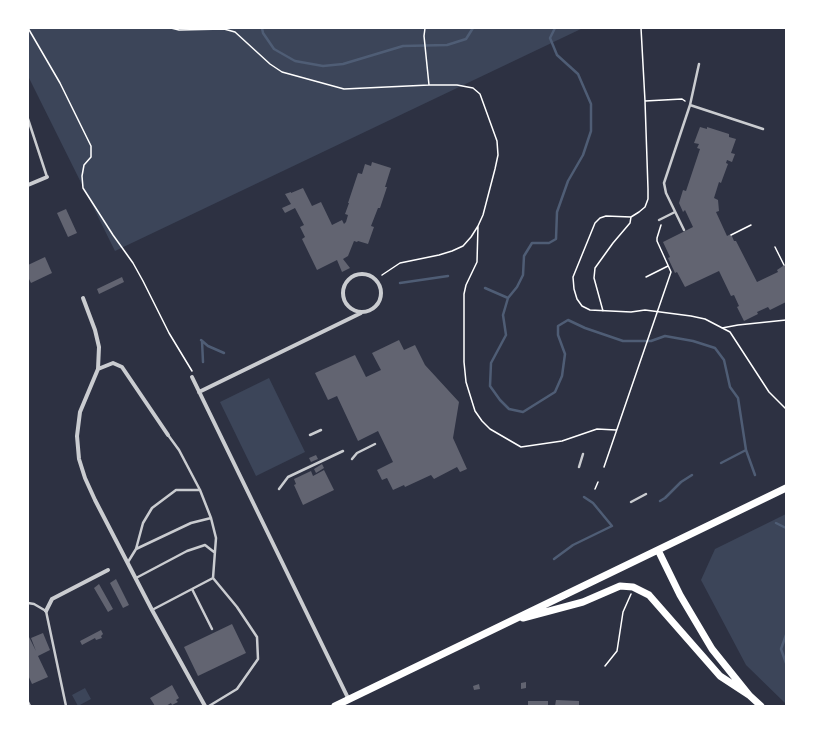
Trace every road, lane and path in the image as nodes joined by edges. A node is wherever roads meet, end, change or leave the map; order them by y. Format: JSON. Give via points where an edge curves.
{"nodes":[{"id":1,"x":28,"y":28,"type":"edge"},
{"id":2,"x":171,"y":28,"type":"edge"},
{"id":3,"x":425,"y":28,"type":"edge"},
{"id":4,"x":641,"y":28,"type":"edge"},
{"id":5,"x":699,"y":64,"type":"dead end"},
{"id":6,"x":429,"y":85,"type":"junction"},
{"id":7,"x":645,"y":101,"type":"junction"},
{"id":8,"x":690,"y":104,"type":"junction"},
{"id":9,"x":28,"y":119,"type":"edge"},
{"id":10,"x":763,"y":128,"type":"dead end"},
{"id":11,"x":47,"y":177,"type":"joint"},
{"id":12,"x":28,"y":185,"type":"edge"},
{"id":13,"x":675,"y":212,"type":"junction"},
{"id":14,"x":631,"y":216,"type":"junction"},
{"id":15,"x":659,"y":220,"type":"joint"},
{"id":16,"x":752,"y":225,"type":"dead end"},
{"id":17,"x":478,"y":226,"type":"junction"},
{"id":18,"x":684,"y":230,"type":"dead end"},
{"id":19,"x":731,"y":235,"type":"dead end"},
{"id":20,"x":776,"y":247,"type":"dead end"},
{"id":21,"x":784,"y":265,"type":"dead end"},
{"id":22,"x":668,"y":266,"type":"junction"},
{"id":23,"x":382,"y":275,"type":"dead end"},
{"id":24,"x":646,"y":277,"type":"dead end"},
{"id":25,"x":83,"y":298,"type":"dead end"},
{"id":26,"x":658,"y":311,"type":"junction"},
{"id":27,"x":603,"y":312,"type":"junction"},
{"id":28,"x":361,"y":313,"type":"junction"},
{"id":29,"x":786,"y":320,"type":"edge"},
{"id":30,"x":721,"y":328,"type":"junction"},
{"id":31,"x":98,"y":369,"type":"junction"},
{"id":32,"x":192,"y":377,"type":"joint"},
{"id":33,"x":199,"y":392,"type":"junction"},
{"id":34,"x":786,"y":409,"type":"edge"},
{"id":35,"x":321,"y":430,"type":"dead end"},
{"id":36,"x":616,"y":430,"type":"junction"},
{"id":37,"x":168,"y":435,"type":"joint"},
{"id":38,"x":310,"y":435,"type":"dead end"},
{"id":39,"x":375,"y":444,"type":"dead end"},
{"id":40,"x":343,"y":451,"type":"dead end"},
{"id":41,"x":583,"y":454,"type":"dead end"},
{"id":42,"x":352,"y":459,"type":"dead end"},
{"id":43,"x":579,"y":467,"type":"dead end"},
{"id":44,"x":604,"y":467,"type":"dead end"},
{"id":45,"x":598,"y":482,"type":"dead end"},
{"id":46,"x":786,"y":488,"type":"edge"},
{"id":47,"x":279,"y":489,"type":"dead end"},
{"id":48,"x":595,"y":489,"type":"dead end"},
{"id":49,"x":200,"y":490,"type":"junction"},
{"id":50,"x":646,"y":494,"type":"dead end"},
{"id":51,"x":632,"y":502,"type":"dead end"},
{"id":52,"x":211,"y":518,"type":"junction"},
{"id":53,"x":136,"y":549,"type":"junction"},
{"id":54,"x":658,"y":550,"type":"junction"},
{"id":55,"x":215,"y":553,"type":"junction"},
{"id":56,"x":128,"y":562,"type":"junction"},
{"id":57,"x":108,"y":570,"type":"dead end"},
{"id":58,"x":136,"y":578,"type":"junction"},
{"id":59,"x":213,"y":578,"type":"junction"},
{"id":60,"x":192,"y":589,"type":"junction"},
{"id":61,"x":632,"y":593,"type":"dead end"},
{"id":62,"x":28,"y":603,"type":"edge"},
{"id":63,"x":152,"y":610,"type":"junction"},
{"id":64,"x":46,"y":611,"type":"junction"},
{"id":65,"x":506,"y":623,"type":"junction"},
{"id":66,"x":212,"y":629,"type":"dead end"},
{"id":67,"x":605,"y":666,"type":"dead end"},
{"id":68,"x":749,"y":695,"type":"junction"},
{"id":69,"x":348,"y":700,"type":"junction"},
{"id":70,"x":28,"y":702,"type":"edge"},
{"id":71,"x":30,"y":706,"type":"edge"},
{"id":72,"x":66,"y":706,"type":"edge"},
{"id":73,"x":205,"y":706,"type":"edge"},
{"id":74,"x":209,"y":706,"type":"edge"},
{"id":75,"x":335,"y":706,"type":"edge"},
{"id":76,"x":761,"y":706,"type":"edge"}],
"edges":[{"from":1,"to":32,"type":"path","via":[[92,146],[90,157],[84,165],[83,188],[136,269],[192,372]]},
{"from":2,"to":6,"type":"path","via":[[224,29],[235,32],[282,72],[333,87],[344,89]]},
{"from":3,"to":6,"type":"path"},
{"from":4,"to":7,"type":"path"},
{"from":5,"to":8,"type":"lane"},
{"from":6,"to":17,"type":"path","via":[[457,85],[473,88],[480,94],[496,141],[498,155]]},
{"from":7,"to":8,"type":"path","via":[[682,99]]},
{"from":7,"to":14,"type":"path","via":[[648,199],[645,207]]},
{"from":8,"to":10,"type":"lane"},
{"from":8,"to":13,"type":"lane","via":[[664,183]]},
{"from":9,"to":11,"type":"lane"},
{"from":11,"to":12,"type":"street"},
{"from":13,"to":15,"type":"lane"},
{"from":13,"to":18,"type":"lane"},
{"from":14,"to":27,"type":"path","via":[[630,223],[595,268],[594,278]]},
{"from":14,"to":27,"type":"path","via":[[606,216],[595,223],[573,277],[574,289],[582,306]]},
{"from":15,"to":22,"type":"path","via":[[662,226],[657,242]]},
{"from":16,"to":19,"type":"path"},
{"from":17,"to":23,"type":"path","via":[[462,246],[439,255],[400,263]]},
{"from":17,"to":36,"type":"path","via":[[477,262],[464,294],[464,362],[466,382],[475,411],[490,429],[521,447],[562,441],[597,429]]},
{"from":20,"to":21,"type":"path"},
{"from":22,"to":24,"type":"path"},
{"from":22,"to":26,"type":"path","via":[[671,272]]},
{"from":25,"to":31,"type":"street","via":[[99,347]]},
{"from":26,"to":27,"type":"path"},
{"from":26,"to":30,"type":"path","via":[[705,319]]},
{"from":26,"to":36,"type":"path"},
{"from":28,"to":28,"type":"street","via":[[373,310],[382,294],[378,282],[362,274],[350,278],[343,296],[349,308]]},
{"from":28,"to":33,"type":"street"},
{"from":29,"to":30,"type":"path"},
{"from":30,"to":34,"type":"path","via":[[730,332],[769,392]]},
{"from":31,"to":37,"type":"street","via":[[113,363],[122,367]]},
{"from":31,"to":56,"type":"street","via":[[80,412],[77,436],[79,459],[85,478]]},
{"from":32,"to":33,"type":"street"},
{"from":33,"to":69,"type":"street"},
{"from":35,"to":38,"type":"lane"},
{"from":36,"to":44,"type":"path"},
{"from":37,"to":49,"type":"lane"},
{"from":39,"to":42,"type":"lane","via":[[357,453]]},
{"from":40,"to":47,"type":"lane","via":[[288,477]]},
{"from":41,"to":43,"type":"lane"},
{"from":45,"to":48,"type":"path"},
{"from":46,"to":54,"type":"main road"},
{"from":49,"to":52,"type":"lane"},
{"from":49,"to":53,"type":"lane","via":[[176,490],[152,508],[143,523]]},
{"from":50,"to":51,"type":"lane"},
{"from":52,"to":53,"type":"lane","via":[[191,523]]},
{"from":52,"to":55,"type":"lane","via":[[216,538]]},
{"from":53,"to":56,"type":"lane"},
{"from":54,"to":65,"type":"main road"},
{"from":54,"to":68,"type":"main road","via":[[680,595],[712,649]]},
{"from":55,"to":58,"type":"lane","via":[[205,545],[186,551]]},
{"from":55,"to":59,"type":"lane"},
{"from":56,"to":58,"type":"street"},
{"from":57,"to":64,"type":"street","via":[[52,599]]},
{"from":58,"to":63,"type":"street"},
{"from":59,"to":60,"type":"lane"},
{"from":59,"to":74,"type":"lane","via":[[257,637],[258,659],[237,689]]},
{"from":60,"to":63,"type":"lane"},
{"from":60,"to":66,"type":"lane"},
{"from":61,"to":67,"type":"path","via":[[623,612],[618,651]]},
{"from":62,"to":64,"type":"lane"},
{"from":63,"to":73,"type":"street"},
{"from":64,"to":72,"type":"lane"},
{"from":65,"to":68,"type":"main road","via":[[583,602],[620,586],[634,587],[649,595],[720,676]]},
{"from":65,"to":69,"type":"main road"},
{"from":68,"to":76,"type":"main road"},
{"from":69,"to":75,"type":"main road"},
{"from":70,"to":71,"type":"lane"}]}
